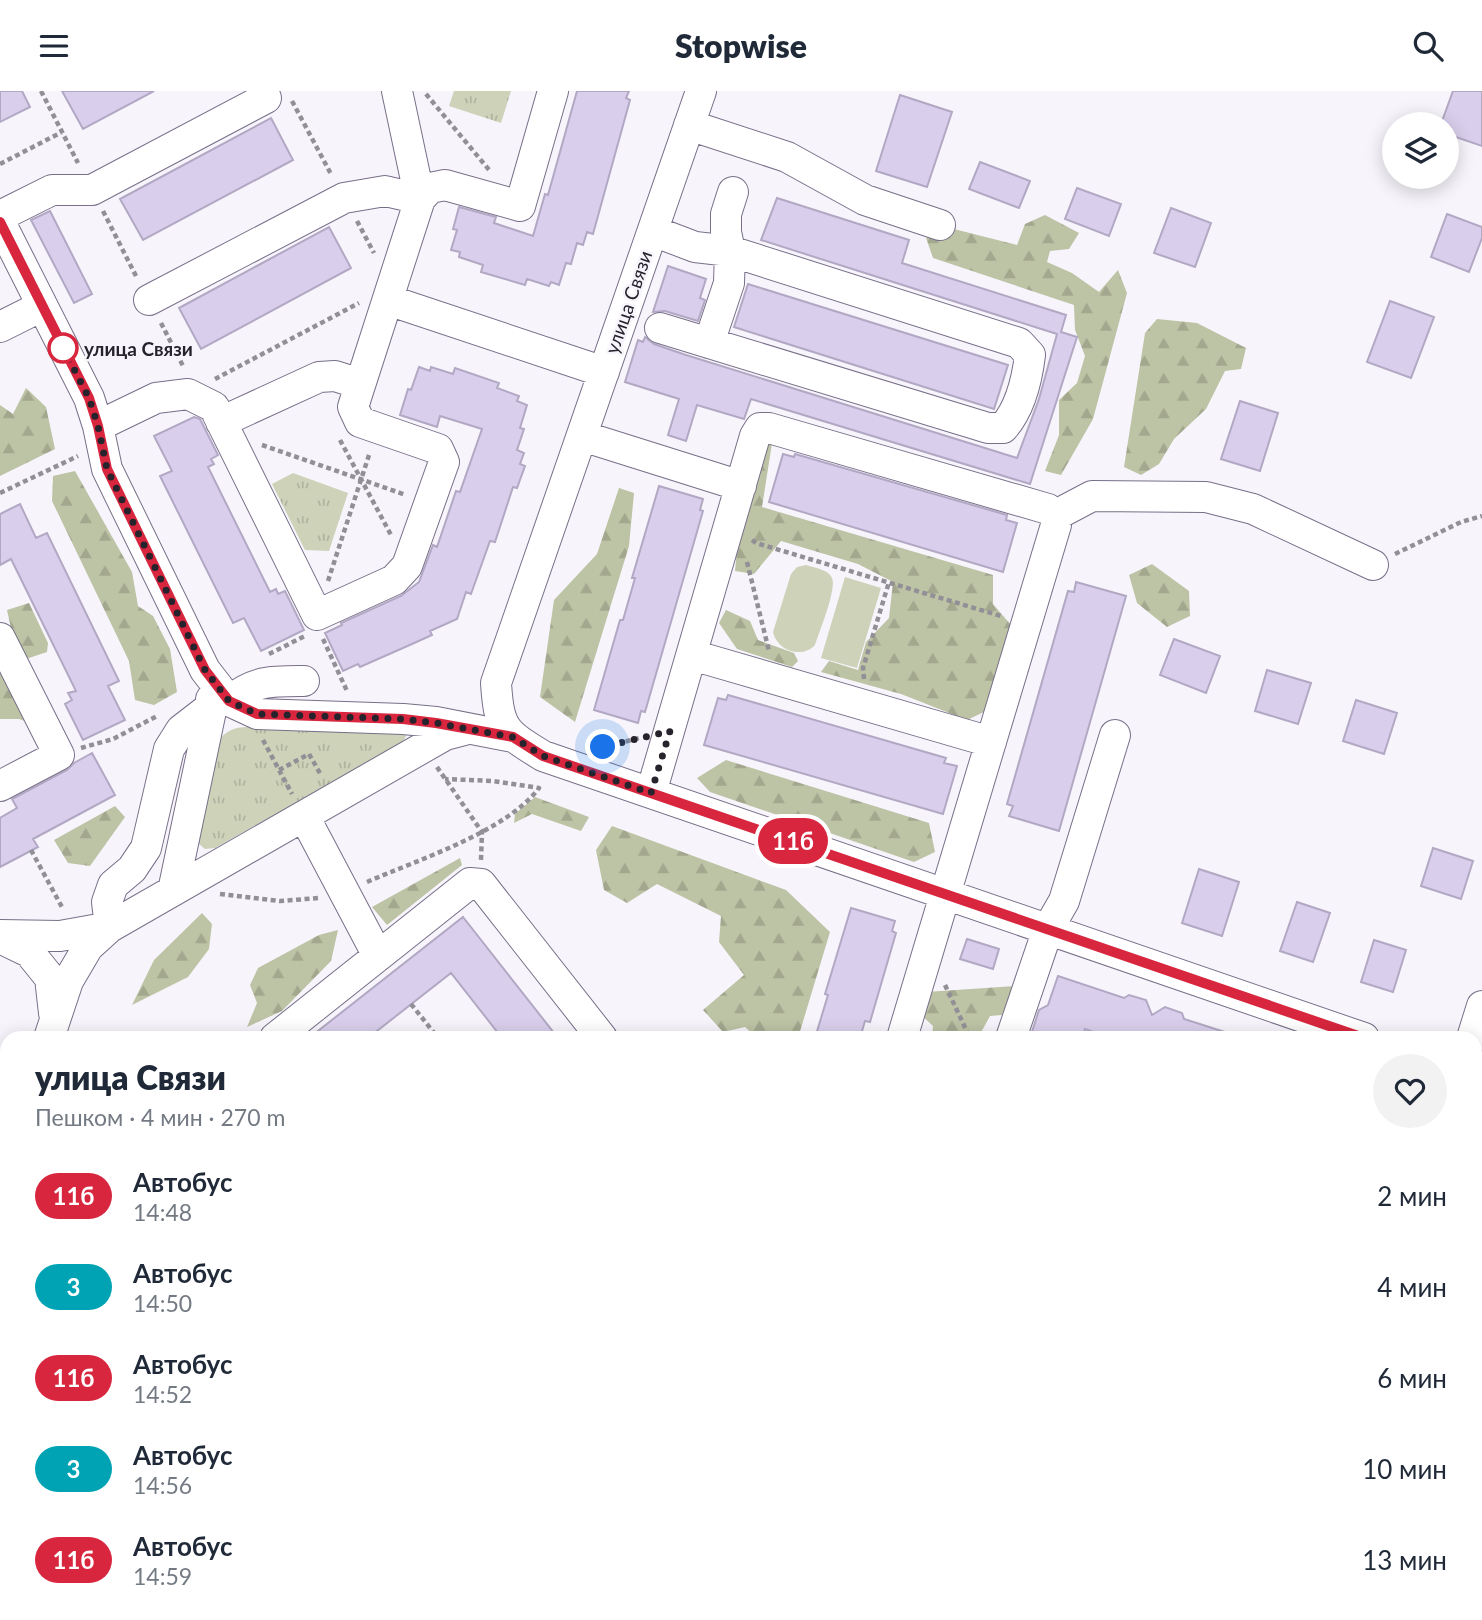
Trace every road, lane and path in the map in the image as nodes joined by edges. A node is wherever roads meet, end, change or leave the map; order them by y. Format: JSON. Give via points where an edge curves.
{"nodes":[{"id":1,"x":41,"y":91,"type":"edge"},
{"id":2,"x":397,"y":91,"type":"edge"},
{"id":3,"x":423,"y":91,"type":"edge"},
{"id":4,"x":553,"y":91,"type":"edge"},
{"id":5,"x":701,"y":91,"type":"edge"},
{"id":6,"x":266,"y":98,"type":"dead end"},
{"id":7,"x":689,"y":125,"type":"junction"},
{"id":8,"x":62,"y":132,"type":"junction"},
{"id":9,"x":0,"y":164,"type":"edge"},
{"id":10,"x":494,"y":175,"type":"dead end"},
{"id":11,"x":92,"y":190,"type":"junction"},
{"id":12,"x":733,"y":192,"type":"dead end"},
{"id":13,"x":420,"y":199,"type":"junction"},
{"id":14,"x":0,"y":216,"type":"edge"},
{"id":15,"x":0,"y":222,"type":"edge"},
{"id":16,"x":940,"y":225,"type":"dead end"},
{"id":17,"x":653,"y":232,"type":"junction"},
{"id":18,"x":730,"y":251,"type":"junction"},
{"id":19,"x":149,"y":300,"type":"junction"},
{"id":20,"x":388,"y":300,"type":"junction"},
{"id":21,"x":42,"y":306,"type":"junction"},
{"id":22,"x":0,"y":327,"type":"edge"},
{"id":23,"x":660,"y":328,"type":"dead end"},
{"id":24,"x":709,"y":343,"type":"junction"},
{"id":25,"x":604,"y":372,"type":"junction"},
{"id":26,"x":360,"y":384,"type":"junction"},
{"id":27,"x":188,"y":394,"type":"junction"},
{"id":28,"x":98,"y":426,"type":"junction"},
{"id":29,"x":224,"y":427,"type":"junction"},
{"id":30,"x":377,"y":428,"type":"junction"},
{"id":31,"x":335,"y":431,"type":"dead end"},
{"id":32,"x":582,"y":436,"type":"junction"},
{"id":33,"x":79,"y":456,"type":"dead end"},
{"id":34,"x":361,"y":480,"type":"junction"},
{"id":35,"x":741,"y":486,"type":"junction"},
{"id":36,"x":0,"y":493,"type":"edge"},
{"id":37,"x":429,"y":504,"type":"junction"},
{"id":38,"x":1056,"y":515,"type":"junction"},
{"id":39,"x":1482,"y":516,"type":"edge"},
{"id":40,"x":746,"y":546,"type":"dead end"},
{"id":41,"x":746,"y":557,"type":"dead end"},
{"id":42,"x":1373,"y":565,"type":"joint"},
{"id":43,"x":407,"y":566,"type":"junction"},
{"id":44,"x":888,"y":583,"type":"junction"},
{"id":45,"x":1027,"y":624,"type":"junction"},
{"id":46,"x":314,"y":626,"type":"junction"},
{"id":47,"x":0,"y":638,"type":"edge"},
{"id":48,"x":692,"y":655,"type":"junction"},
{"id":49,"x":263,"y":657,"type":"dead end"},
{"id":50,"x":763,"y":676,"type":"junction"},
{"id":51,"x":304,"y":681,"type":"dead end"},
{"id":52,"x":496,"y":683,"type":"junction"},
{"id":53,"x":352,"y":702,"type":"dead end"},
{"id":54,"x":220,"y":703,"type":"junction"},
{"id":55,"x":876,"y":709,"type":"junction"},
{"id":56,"x":158,"y":715,"type":"dead end"},
{"id":57,"x":403,"y":719,"type":"junction"},
{"id":58,"x":505,"y":726,"type":"junction"},
{"id":59,"x":469,"y":729,"type":"junction"},
{"id":60,"x":670,"y":731,"type":"junction"},
{"id":61,"x":1115,"y":735,"type":"dead end"},
{"id":62,"x":262,"y":738,"type":"dead end"},
{"id":63,"x":991,"y":742,"type":"junction"},
{"id":64,"x":88,"y":746,"type":"dead end"},
{"id":65,"x":415,"y":751,"type":"junction"},
{"id":66,"x":594,"y":753,"type":"dead end"},
{"id":67,"x":279,"y":770,"type":"junction"},
{"id":68,"x":445,"y":779,"type":"junction"},
{"id":69,"x":312,"y":782,"type":"dead end"},
{"id":70,"x":0,"y":786,"type":"edge"},
{"id":71,"x":651,"y":793,"type":"junction"},
{"id":72,"x":298,"y":800,"type":"junction"},
{"id":73,"x":482,"y":832,"type":"junction"},
{"id":74,"x":183,"y":842,"type":"junction"},
{"id":75,"x":31,"y":850,"type":"dead end"},
{"id":76,"x":220,"y":863,"type":"junction"},
{"id":77,"x":173,"y":891,"type":"junction"},
{"id":78,"x":344,"y":892,"type":"junction"},
{"id":79,"x":208,"y":893,"type":"dead end"},
{"id":80,"x":944,"y":893,"type":"junction"},
{"id":81,"x":63,"y":909,"type":"dead end"},
{"id":82,"x":110,"y":927,"type":"junction"},
{"id":83,"x":1048,"y":929,"type":"junction"},
{"id":84,"x":0,"y":937,"type":"edge"},
{"id":85,"x":378,"y":956,"type":"junction"},
{"id":86,"x":923,"y":967,"type":"junction"},
{"id":87,"x":411,"y":1004,"type":"dead end"},
{"id":88,"x":1482,"y":1006,"type":"edge"},
{"id":89,"x":52,"y":1028,"type":"edge"},
{"id":90,"x":1307,"y":1029,"type":"edge"},
{"id":91,"x":284,"y":1031,"type":"edge"},
{"id":92,"x":433,"y":1031,"type":"edge"},
{"id":93,"x":596,"y":1031,"type":"edge"},
{"id":94,"x":904,"y":1031,"type":"edge"},
{"id":95,"x":967,"y":1031,"type":"edge"},
{"id":96,"x":1013,"y":1031,"type":"edge"},
{"id":97,"x":1474,"y":1031,"type":"edge"}],
"edges":[{"from":1,"to":8,"type":"path"},
{"from":2,"to":13,"type":"street"},
{"from":3,"to":10,"type":"path"},
{"from":4,"to":13,"type":"street","via":[[520,206],[445,185],[430,188]]},
{"from":5,"to":7,"type":"street","name":"улица Связи"},
{"from":6,"to":11,"type":"street"},
{"from":7,"to":16,"type":"street","via":[[787,157],[866,200]]},
{"from":7,"to":17,"type":"street","name":"улица Связи"},
{"from":8,"to":9,"type":"path"},
{"from":8,"to":11,"type":"path"},
{"from":11,"to":14,"type":"street","via":[[52,190]]},
{"from":11,"to":19,"type":"path"},
{"from":12,"to":18,"type":"street","via":[[726,214]]},
{"from":13,"to":19,"type":"street","via":[[385,191],[344,198]]},
{"from":13,"to":20,"type":"street"},
{"from":15,"to":21,"type":"street"},
{"from":17,"to":18,"type":"street","via":[[695,247]]},
{"from":17,"to":25,"type":"street","name":"улица Связи"},
{"from":18,"to":24,"type":"street","via":[[729,283]]},
{"from":18,"to":24,"type":"street","via":[[1019,343],[1030,355],[1028,371],[1014,415],[1003,428],[988,428]]},
{"from":19,"to":27,"type":"path","via":[[186,373]]},
{"from":20,"to":25,"type":"street"},
{"from":20,"to":26,"type":"street"},
{"from":20,"to":27,"type":"path","via":[[360,303]]},
{"from":21,"to":22,"type":"street"},
{"from":21,"to":28,"type":"street","via":[[89,398]]},
{"from":23,"to":24,"type":"street"},
{"from":25,"to":32,"type":"street","name":"улица Связи"},
{"from":26,"to":29,"type":"street","via":[[335,376],[319,377]]},
{"from":26,"to":30,"type":"street","via":[[353,407],[360,422]]},
{"from":27,"to":28,"type":"street","via":[[156,398]]},
{"from":27,"to":29,"type":"street","via":[[214,407]]},
{"from":28,"to":54,"type":"street","via":[[107,469]]},
{"from":29,"to":34,"type":"path"},
{"from":29,"to":46,"type":"street"},
{"from":30,"to":34,"type":"path"},
{"from":30,"to":37,"type":"street","via":[[438,449],[444,462]]},
{"from":31,"to":34,"type":"path"},
{"from":32,"to":35,"type":"street"},
{"from":32,"to":52,"type":"street","name":"улица Связи"},
{"from":33,"to":36,"type":"path"},
{"from":34,"to":37,"type":"path"},
{"from":34,"to":43,"type":"path"},
{"from":34,"to":46,"type":"path"},
{"from":35,"to":38,"type":"street","via":[[755,436],[760,428],[769,428]]},
{"from":35,"to":48,"type":"street"},
{"from":37,"to":43,"type":"street"},
{"from":38,"to":42,"type":"street","via":[[1092,496],[1206,497],[1253,509]]},
{"from":38,"to":45,"type":"street"},
{"from":39,"to":42,"type":"path","via":[[1461,521]]},
{"from":40,"to":44,"type":"path","via":[[749,537]]},
{"from":41,"to":50,"type":"path","via":[[768,643]]},
{"from":43,"to":46,"type":"street","via":[[394,580]]},
{"from":44,"to":45,"type":"path"},
{"from":44,"to":55,"type":"path","via":[[863,668]]},
{"from":45,"to":63,"type":"street"},
{"from":46,"to":49,"type":"path"},
{"from":46,"to":53,"type":"path"},
{"from":47,"to":70,"type":"street","via":[[59,755]]},
{"from":48,"to":50,"type":"street"},
{"from":48,"to":60,"type":"street"},
{"from":50,"to":55,"type":"street"},
{"from":51,"to":54,"type":"street","via":[[269,681]]},
{"from":52,"to":58,"type":"street","name":"улица Связи"},
{"from":52,"to":59,"type":"street"},
{"from":54,"to":57,"type":"street","via":[[257,714]]},
{"from":54,"to":74,"type":"street"},
{"from":54,"to":82,"type":"street","via":[[181,730],[169,749],[146,848],[132,869],[113,885],[107,902]]},
{"from":55,"to":63,"type":"street"},
{"from":56,"to":64,"type":"path","via":[[113,739]]},
{"from":57,"to":59,"type":"street"},
{"from":57,"to":65,"type":"street","via":[[413,725],[418,736]]},
{"from":58,"to":59,"type":"street"},
{"from":58,"to":71,"type":"street","via":[[543,756]]},
{"from":59,"to":65,"type":"street"},
{"from":60,"to":66,"type":"path"},
{"from":60,"to":71,"type":"street"},
{"from":61,"to":83,"type":"street","via":[[1064,901]]},
{"from":62,"to":67,"type":"path"},
{"from":63,"to":80,"type":"street"},
{"from":65,"to":68,"type":"path"},
{"from":65,"to":72,"type":"street"},
{"from":67,"to":69,"type":"path","via":[[309,754],[322,777]]},
{"from":67,"to":72,"type":"path"},
{"from":68,"to":73,"type":"path"},
{"from":68,"to":73,"type":"path","via":[[539,788],[511,815]]},
{"from":71,"to":80,"type":"street"},
{"from":72,"to":76,"type":"street"},
{"from":72,"to":78,"type":"street"},
{"from":73,"to":78,"type":"path"},
{"from":74,"to":76,"type":"street","via":[[195,865],[207,868]]},
{"from":74,"to":77,"type":"street"},
{"from":75,"to":81,"type":"path"},
{"from":76,"to":77,"type":"street"},
{"from":77,"to":82,"type":"street"},
{"from":78,"to":79,"type":"path","via":[[280,901]]},
{"from":78,"to":85,"type":"street"},
{"from":80,"to":83,"type":"street"},
{"from":80,"to":86,"type":"street"},
{"from":82,"to":84,"type":"street","via":[[60,936]]},
{"from":82,"to":89,"type":"street","via":[[88,947],[68,981]]},
{"from":83,"to":90,"type":"street"},
{"from":83,"to":96,"type":"street"},
{"from":84,"to":89,"type":"street","via":[[29,952],[50,978]]},
{"from":85,"to":91,"type":"street"},
{"from":85,"to":93,"type":"street","via":[[470,883],[481,884]]},
{"from":86,"to":94,"type":"street"},
{"from":86,"to":95,"type":"path","via":[[943,981]]},
{"from":87,"to":92,"type":"path"},
{"from":88,"to":97,"type":"street"}]}
